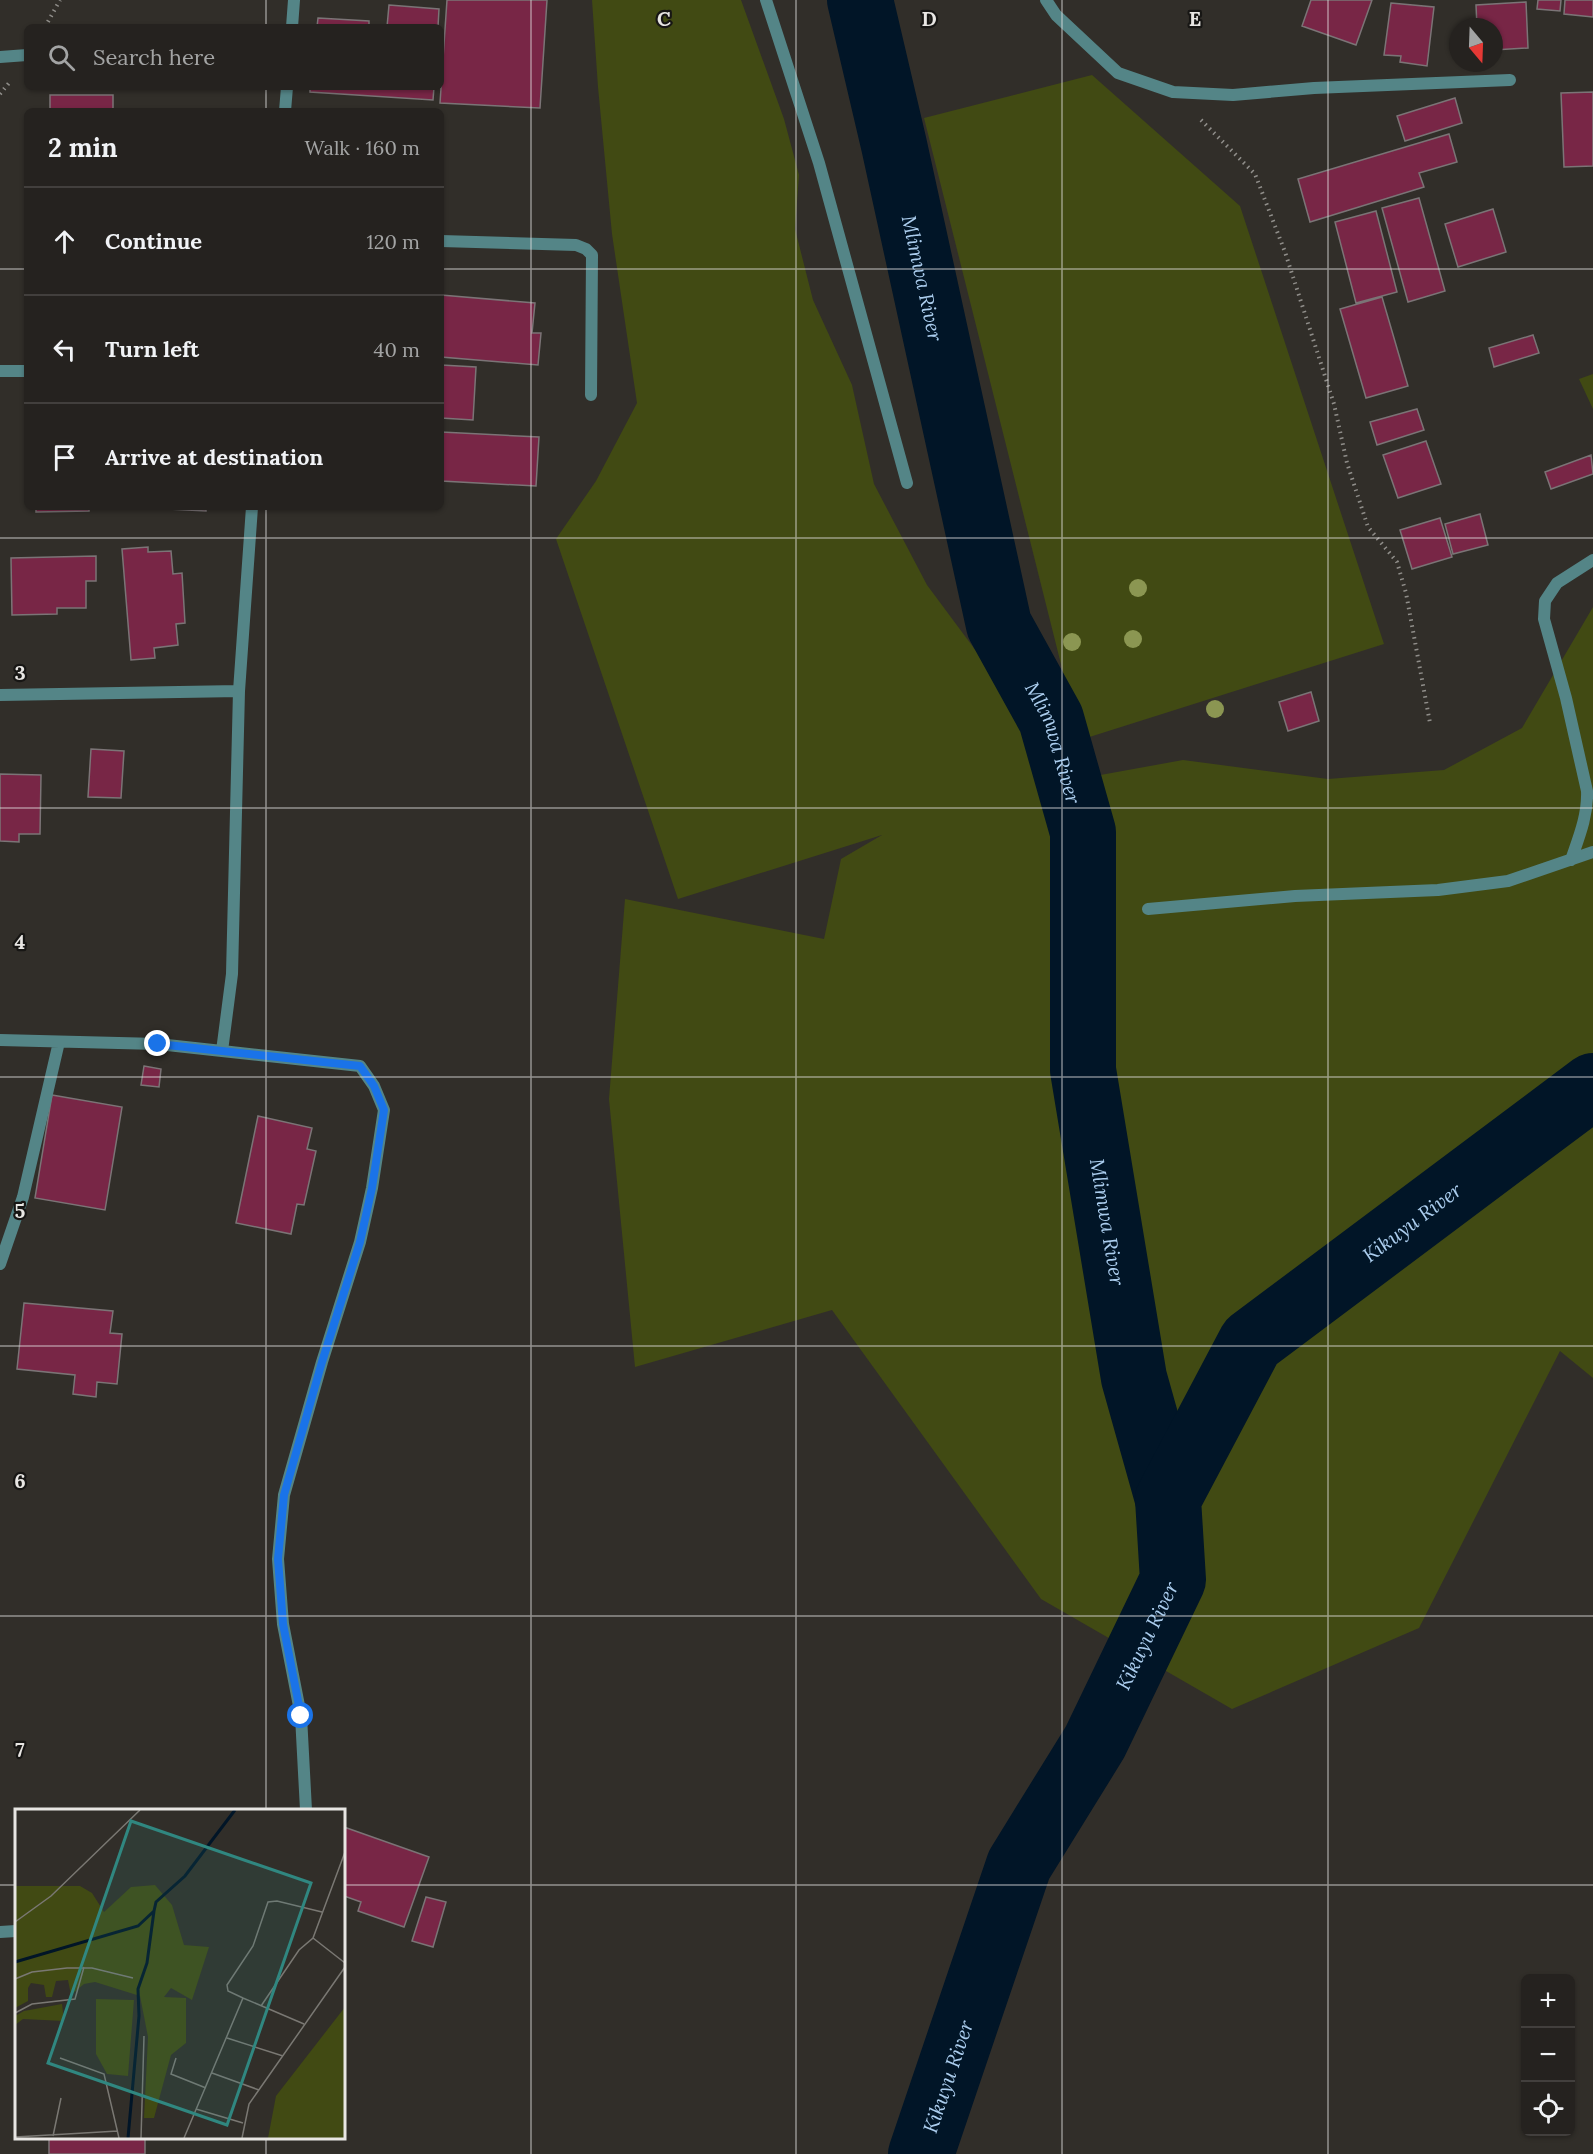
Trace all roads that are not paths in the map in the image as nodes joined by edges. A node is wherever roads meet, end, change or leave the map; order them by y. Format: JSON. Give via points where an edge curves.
{"nodes":[{"id":1,"x":294,"y":0,"type":"edge"},
{"id":2,"x":766,"y":0,"type":"edge"},
{"id":3,"x":1047,"y":0,"type":"edge"},
{"id":4,"x":292,"y":24,"type":"edge"},
{"id":5,"x":24,"y":55,"type":"edge"},
{"id":6,"x":0,"y":57,"type":"edge"},
{"id":7,"x":1510,"y":80,"type":"dead end"},
{"id":8,"x":287,"y":90,"type":"edge"},
{"id":9,"x":285,"y":108,"type":"edge"},
{"id":10,"x":444,"y":241,"type":"edge"},
{"id":11,"x":0,"y":371,"type":"edge"},
{"id":12,"x":24,"y":371,"type":"edge"},
{"id":13,"x":591,"y":395,"type":"dead end"},
{"id":14,"x":907,"y":483,"type":"dead end"},
{"id":15,"x":252,"y":510,"type":"edge"},
{"id":16,"x":1593,"y":560,"type":"edge"},
{"id":17,"x":239,"y":691,"type":"junction"},
{"id":18,"x":0,"y":695,"type":"edge"},
{"id":19,"x":1593,"y":852,"type":"edge"},
{"id":20,"x":1571,"y":860,"type":"junction"},
{"id":21,"x":1148,"y":909,"type":"dead end"},
{"id":22,"x":0,"y":1040,"type":"edge"},
{"id":23,"x":59,"y":1042,"type":"junction"},
{"id":24,"x":222,"y":1051,"type":"junction"},
{"id":25,"x":0,"y":1264,"type":"edge"},
{"id":26,"x":306,"y":1809,"type":"edge"},
{"id":27,"x":15,"y":1931,"type":"edge"},
{"id":28,"x":0,"y":1932,"type":"edge"}],
"edges":[{"from":1,"to":4,"type":"street"},
{"from":2,"to":14,"type":"street","via":[[819,163]]},
{"from":3,"to":7,"type":"street","via":[[1056,15],[1118,74],[1173,92],[1233,95]]},
{"from":5,"to":6,"type":"street"},
{"from":8,"to":9,"type":"street"},
{"from":10,"to":13,"type":"street","via":[[576,245],[592,255]]},
{"from":11,"to":12,"type":"street"},
{"from":15,"to":17,"type":"street"},
{"from":16,"to":20,"type":"street","via":[[1557,583],[1545,601],[1544,619],[1587,790],[1584,822]]},
{"from":17,"to":18,"type":"street"},
{"from":17,"to":24,"type":"street","via":[[232,974]]},
{"from":19,"to":20,"type":"street"},
{"from":20,"to":21,"type":"street","via":[[1508,881],[1438,890],[1294,896]]},
{"from":22,"to":23,"type":"street"},
{"from":23,"to":24,"type":"street","via":[[158,1044]]},
{"from":23,"to":25,"type":"street","via":[[23,1197]]},
{"from":24,"to":26,"type":"street","via":[[360,1066],[384,1110],[360,1242],[284,1495],[278,1559],[283,1624],[301,1716]]},
{"from":27,"to":28,"type":"street"}]}
